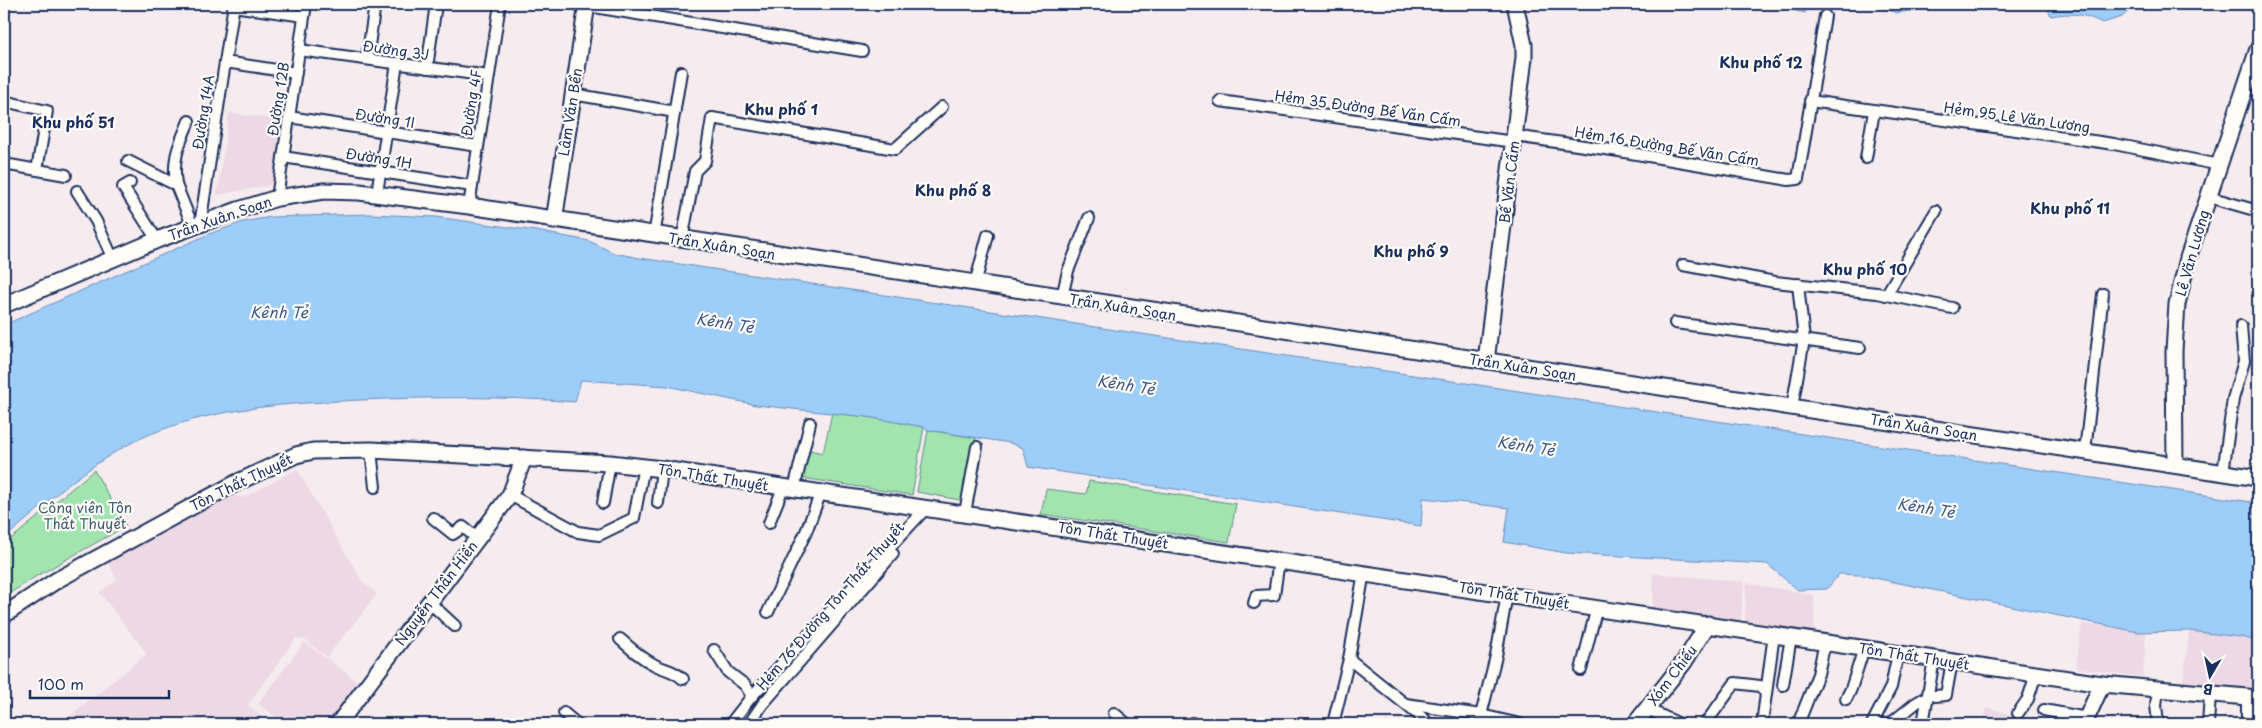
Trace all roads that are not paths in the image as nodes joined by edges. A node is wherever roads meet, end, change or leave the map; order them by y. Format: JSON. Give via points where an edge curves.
{"nodes":[{"id":1,"x":306,"y":4,"type":"edge"},
{"id":2,"x":375,"y":4,"type":"edge"},
{"id":3,"x":436,"y":4,"type":"edge"},
{"id":4,"x":500,"y":4,"type":"edge"},
{"id":5,"x":583,"y":4,"type":"edge"},
{"id":6,"x":1515,"y":4,"type":"edge"},
{"id":7,"x":234,"y":5,"type":"edge"},
{"id":8,"x":304,"y":16,"type":"junction"},
{"id":9,"x":1825,"y":16,"type":"dead end"},
{"id":10,"x":2258,"y":49,"type":"edge"},
{"id":11,"x":299,"y":50,"type":"junction"},
{"id":12,"x":862,"y":51,"type":"dead end"},
{"id":13,"x":368,"y":60,"type":"junction"},
{"id":14,"x":225,"y":62,"type":"junction"},
{"id":15,"x":397,"y":63,"type":"junction"},
{"id":16,"x":428,"y":68,"type":"junction"},
{"id":17,"x":681,"y":72,"type":"dead end"},
{"id":18,"x":296,"y":73,"type":"junction"},
{"id":19,"x":489,"y":76,"type":"junction"},
{"id":20,"x":573,"y":94,"type":"junction"},
{"id":21,"x":4,"y":101,"type":"edge"},
{"id":22,"x":1220,"y":101,"type":"dead end"},
{"id":23,"x":1810,"y":101,"type":"junction"},
{"id":24,"x":942,"y":107,"type":"dead end"},
{"id":25,"x":1874,"y":111,"type":"junction"},
{"id":26,"x":675,"y":112,"type":"junction"},
{"id":27,"x":289,"y":117,"type":"junction"},
{"id":28,"x":189,"y":121,"type":"dead end"},
{"id":29,"x":387,"y":132,"type":"junction"},
{"id":30,"x":1514,"y":139,"type":"junction"},
{"id":31,"x":478,"y":146,"type":"junction"},
{"id":32,"x":283,"y":157,"type":"junction"},
{"id":33,"x":1866,"y":158,"type":"dead end"},
{"id":34,"x":128,"y":161,"type":"dead end"},
{"id":35,"x":4,"y":164,"type":"edge"},
{"id":36,"x":2220,"y":164,"type":"junction"},
{"id":37,"x":37,"y":170,"type":"junction"},
{"id":38,"x":381,"y":172,"type":"junction"},
{"id":39,"x":66,"y":175,"type":"dead end"},
{"id":40,"x":130,"y":183,"type":"dead end"},
{"id":41,"x":176,"y":185,"type":"junction"},
{"id":42,"x":472,"y":186,"type":"junction"},
{"id":43,"x":77,"y":191,"type":"dead end"},
{"id":44,"x":377,"y":193,"type":"junction"},
{"id":45,"x":2209,"y":197,"type":"junction"},
{"id":46,"x":277,"y":198,"type":"junction"},
{"id":47,"x":469,"y":206,"type":"junction"},
{"id":48,"x":1936,"y":211,"type":"dead end"},
{"id":49,"x":2258,"y":211,"type":"edge"},
{"id":50,"x":1089,"y":218,"type":"dead end"},
{"id":51,"x":554,"y":221,"type":"junction"},
{"id":52,"x":197,"y":226,"type":"junction"},
{"id":53,"x":988,"y":235,"type":"dead end"},
{"id":54,"x":654,"y":236,"type":"junction"},
{"id":55,"x":157,"y":240,"type":"junction"},
{"id":56,"x":682,"y":240,"type":"junction"},
{"id":57,"x":113,"y":259,"type":"junction"},
{"id":58,"x":1683,"y":265,"type":"dead end"},
{"id":59,"x":975,"y":284,"type":"junction"},
{"id":60,"x":1798,"y":284,"type":"junction"},
{"id":61,"x":2103,"y":294,"type":"dead end"},
{"id":62,"x":1886,"y":295,"type":"junction"},
{"id":63,"x":1062,"y":297,"type":"junction"},
{"id":64,"x":4,"y":305,"type":"edge"},
{"id":65,"x":1952,"y":308,"type":"dead end"},
{"id":66,"x":1675,"y":323,"type":"dead end"},
{"id":67,"x":2241,"y":326,"type":"dead end"},
{"id":68,"x":1804,"y":340,"type":"junction"},
{"id":69,"x":1860,"y":348,"type":"dead end"},
{"id":70,"x":1486,"y":361,"type":"junction"},
{"id":71,"x":1792,"y":407,"type":"junction"},
{"id":72,"x":810,"y":423,"type":"dead end"},
{"id":73,"x":977,"y":447,"type":"dead end"},
{"id":74,"x":372,"y":450,"type":"junction"},
{"id":75,"x":2086,"y":452,"type":"junction"},
{"id":76,"x":524,"y":458,"type":"junction"},
{"id":77,"x":610,"y":463,"type":"junction"},
{"id":78,"x":2175,"y":465,"type":"junction"},
{"id":79,"x":644,"y":466,"type":"junction"},
{"id":80,"x":662,"y":469,"type":"junction"},
{"id":81,"x":2223,"y":473,"type":"junction"},
{"id":82,"x":2258,"y":478,"type":"edge"},
{"id":83,"x":375,"y":486,"type":"dead end"},
{"id":84,"x":788,"y":488,"type":"junction"},
{"id":85,"x":819,"y":493,"type":"junction"},
{"id":86,"x":510,"y":495,"type":"junction"},
{"id":87,"x":603,"y":503,"type":"dead end"},
{"id":88,"x":658,"y":503,"type":"dead end"},
{"id":89,"x":930,"y":507,"type":"junction"},
{"id":90,"x":965,"y":513,"type":"junction"},
{"id":91,"x":433,"y":518,"type":"dead end"},
{"id":92,"x":769,"y":523,"type":"dead end"},
{"id":93,"x":477,"y":538,"type":"junction"},
{"id":94,"x":1280,"y":560,"type":"junction"},
{"id":95,"x":1364,"y":572,"type":"junction"},
{"id":96,"x":1507,"y":594,"type":"junction"},
{"id":97,"x":429,"y":602,"type":"junction"},
{"id":98,"x":1254,"y":603,"type":"dead end"},
{"id":99,"x":1597,"y":608,"type":"junction"},
{"id":100,"x":768,"y":612,"type":"dead end"},
{"id":101,"x":4,"y":615,"type":"edge"},
{"id":102,"x":1708,"y":624,"type":"junction"},
{"id":103,"x":455,"y":626,"type":"dead end"},
{"id":104,"x":1774,"y":634,"type":"junction"},
{"id":105,"x":1791,"y":637,"type":"junction"},
{"id":106,"x":620,"y":639,"type":"dead end"},
{"id":107,"x":1825,"y":642,"type":"junction"},
{"id":108,"x":1864,"y":648,"type":"junction"},
{"id":109,"x":714,"y":650,"type":"dead end"},
{"id":110,"x":1898,"y":653,"type":"junction"},
{"id":111,"x":1934,"y":658,"type":"junction"},
{"id":112,"x":1349,"y":659,"type":"junction"},
{"id":113,"x":1952,"y":661,"type":"junction"},
{"id":114,"x":1581,"y":670,"type":"dead end"},
{"id":115,"x":2036,"y":674,"type":"junction"},
{"id":116,"x":683,"y":678,"type":"dead end"},
{"id":117,"x":2102,"y":684,"type":"junction"},
{"id":118,"x":1783,"y":685,"type":"dead end"},
{"id":119,"x":2158,"y":690,"type":"junction"},
{"id":120,"x":1765,"y":692,"type":"junction"},
{"id":121,"x":2210,"y":695,"type":"junction"},
{"id":122,"x":752,"y":696,"type":"junction"},
{"id":123,"x":1932,"y":696,"type":"junction"},
{"id":124,"x":2252,"y":698,"type":"edge"},
{"id":125,"x":1846,"y":699,"type":"dead end"},
{"id":126,"x":1406,"y":704,"type":"junction"},
{"id":127,"x":1647,"y":709,"type":"junction"},
{"id":128,"x":2044,"y":710,"type":"dead end"},
{"id":129,"x":2018,"y":712,"type":"dead end"},
{"id":130,"x":564,"y":713,"type":"dead end"},
{"id":131,"x":1114,"y":713,"type":"dead end"},
{"id":132,"x":1481,"y":715,"type":"junction"},
{"id":133,"x":1425,"y":720,"type":"dead end"},
{"id":134,"x":2086,"y":721,"type":"edge"},
{"id":135,"x":338,"y":724,"type":"edge"},
{"id":136,"x":577,"y":724,"type":"edge"},
{"id":137,"x":730,"y":724,"type":"edge"},
{"id":138,"x":749,"y":724,"type":"edge"},
{"id":139,"x":1127,"y":724,"type":"edge"},
{"id":140,"x":1334,"y":724,"type":"edge"},
{"id":141,"x":1520,"y":724,"type":"edge"},
{"id":142,"x":1635,"y":724,"type":"edge"},
{"id":143,"x":1680,"y":724,"type":"edge"},
{"id":144,"x":1705,"y":724,"type":"edge"},
{"id":145,"x":1762,"y":724,"type":"edge"},
{"id":146,"x":1798,"y":724,"type":"edge"},
{"id":147,"x":1872,"y":724,"type":"edge"},
{"id":148,"x":1890,"y":724,"type":"edge"},
{"id":149,"x":1923,"y":724,"type":"edge"},
{"id":150,"x":2158,"y":724,"type":"edge"},
{"id":151,"x":2208,"y":724,"type":"edge"},
{"id":152,"x":2247,"y":724,"type":"edge"}],
"edges":[{"from":1,"to":8,"type":"street","name":"Đường 12B"},
{"from":2,"to":13,"type":"street"},
{"from":3,"to":16,"type":"street"},
{"from":4,"to":19,"type":"street","name":"Đường 4F"},
{"from":5,"to":12,"type":"street"},
{"from":5,"to":20,"type":"main road","name":"Lâm Văn Bền"},
{"from":6,"to":30,"type":"main road","name":"Bế Văn Cấm","via":[[1524,58]]},
{"from":7,"to":8,"type":"street"},
{"from":7,"to":14,"type":"street","name":"Đường 14A"},
{"from":8,"to":11,"type":"street","name":"Đường 12B"},
{"from":9,"to":23,"type":"street"},
{"from":10,"to":36,"type":"main road","name":"Lê Văn Lương"},
{"from":11,"to":13,"type":"street","name":"Đường 3J"},
{"from":11,"to":18,"type":"street","name":"Đường 12B"},
{"from":13,"to":15,"type":"street","name":"Đường 3J"},
{"from":14,"to":18,"type":"street"},
{"from":14,"to":52,"type":"street","name":"Đường 14A"},
{"from":15,"to":16,"type":"street","name":"Đường 3J"},
{"from":15,"to":29,"type":"street"},
{"from":16,"to":19,"type":"street","name":"Đường 3J"},
{"from":17,"to":26,"type":"street"},
{"from":18,"to":27,"type":"street","name":"Đường 12B"},
{"from":19,"to":31,"type":"street","name":"Đường 4F"},
{"from":20,"to":26,"type":"street"},
{"from":20,"to":51,"type":"main road","name":"Lâm Văn Bền"},
{"from":21,"to":37,"type":"street","via":[[47,111]]},
{"from":22,"to":30,"type":"street","name":"Hẻm 35 Đường Bế Văn Cấm"},
{"from":23,"to":25,"type":"street","name":"Hẻm 95 Lê Văn Lương"},
{"from":23,"to":30,"type":"street","name":"Hẻm 16 Đường Bế Văn Cấm","via":[[1798,179],[1619,150]]},
{"from":24,"to":56,"type":"street","via":[[895,149],[712,118],[705,161],[695,171]]},
{"from":25,"to":33,"type":"street"},
{"from":25,"to":36,"type":"street","name":"Hẻm 95 Lê Văn Lương","via":[[2114,144]]},
{"from":26,"to":54,"type":"street"},
{"from":27,"to":29,"type":"street","name":"Đường 1I"},
{"from":27,"to":32,"type":"street","name":"Đường 12B"},
{"from":28,"to":41,"type":"street","via":[[173,167]]},
{"from":29,"to":31,"type":"street","name":"Đường 1I"},
{"from":29,"to":38,"type":"street"},
{"from":30,"to":70,"type":"main road","name":"Bế Văn Cấm"},
{"from":31,"to":42,"type":"street","name":"Đường 4F"},
{"from":32,"to":38,"type":"street","name":"Đường 1H"},
{"from":32,"to":46,"type":"street","name":"Đường 12B"},
{"from":34,"to":41,"type":"street"},
{"from":35,"to":37,"type":"street"},
{"from":36,"to":45,"type":"main road","name":"Lê Văn Lương"},
{"from":37,"to":39,"type":"street"},
{"from":38,"to":42,"type":"street","name":"Đường 1H"},
{"from":38,"to":44,"type":"street"},
{"from":40,"to":55,"type":"street","via":[[123,187]]},
{"from":41,"to":52,"type":"street"},
{"from":42,"to":47,"type":"street","name":"Đường 4F"},
{"from":43,"to":57,"type":"street","via":[[96,220]]},
{"from":44,"to":46,"type":"main road","name":"Trần Xuân Soạn","via":[[324,192]]},
{"from":44,"to":47,"type":"main road","name":"Trần Xuân Soạn"},
{"from":45,"to":49,"type":"street"},
{"from":45,"to":78,"type":"main road","name":"Lê Văn Lương","via":[[2188,258],[2177,304]]},
{"from":46,"to":52,"type":"main road","name":"Trần Xuân Soạn"},
{"from":47,"to":51,"type":"main road","name":"Trần Xuân Soạn"},
{"from":48,"to":62,"type":"street"},
{"from":50,"to":63,"type":"street","via":[[1068,271]]},
{"from":51,"to":54,"type":"main road","name":"Trần Xuân Soạn"},
{"from":52,"to":55,"type":"main road","name":"Trần Xuân Soạn"},
{"from":53,"to":59,"type":"street"},
{"from":54,"to":56,"type":"main road","name":"Trần Xuân Soạn"},
{"from":55,"to":57,"type":"main road","name":"Trần Xuân Soạn"},
{"from":56,"to":59,"type":"main road","name":"Trần Xuân Soạn"},
{"from":57,"to":64,"type":"main road","name":"Trần Xuân Soạn"},
{"from":58,"to":60,"type":"street"},
{"from":59,"to":63,"type":"main road","name":"Trần Xuân Soạn"},
{"from":60,"to":62,"type":"street"},
{"from":60,"to":68,"type":"street"},
{"from":61,"to":75,"type":"street"},
{"from":62,"to":65,"type":"street"},
{"from":63,"to":70,"type":"main road","name":"Trần Xuân Soạn"},
{"from":66,"to":68,"type":"street"},
{"from":67,"to":81,"type":"street","via":[[2244,361],[2233,399]]},
{"from":68,"to":69,"type":"street"},
{"from":68,"to":71,"type":"street"},
{"from":70,"to":71,"type":"main road","name":"Trần Xuân Soạn"},
{"from":71,"to":75,"type":"main road","name":"Trần Xuân Soạn"},
{"from":72,"to":84,"type":"street"},
{"from":73,"to":90,"type":"street"},
{"from":74,"to":76,"type":"main road","name":"Tôn Thất Thuyết"},
{"from":74,"to":83,"type":"street"},
{"from":74,"to":101,"type":"main road","name":"Tôn Thất Thuyết","via":[[313,451],[296,455],[238,482],[57,580]]},
{"from":75,"to":78,"type":"main road","name":"Trần Xuân Soạn"},
{"from":76,"to":77,"type":"main road","name":"Tôn Thất Thuyết"},
{"from":76,"to":86,"type":"main road","name":"Nguyễn Thần Hiến"},
{"from":77,"to":79,"type":"main road","name":"Tôn Thất Thuyết"},
{"from":77,"to":87,"type":"street"},
{"from":78,"to":81,"type":"main road","name":"Trần Xuân Soạn"},
{"from":79,"to":80,"type":"main road","name":"Tôn Thất Thuyết"},
{"from":79,"to":86,"type":"street","via":[[634,518],[599,535],[578,532]]},
{"from":80,"to":84,"type":"main road","name":"Tôn Thất Thuyết"},
{"from":80,"to":88,"type":"street"},
{"from":81,"to":82,"type":"main road","name":"Trần Xuân Soạn"},
{"from":84,"to":85,"type":"main road","name":"Tôn Thất Thuyết"},
{"from":84,"to":92,"type":"street"},
{"from":85,"to":89,"type":"main road","name":"Tôn Thất Thuyết"},
{"from":85,"to":100,"type":"street","via":[[806,532]]},
{"from":86,"to":93,"type":"main road","name":"Nguyễn Thần Hiến"},
{"from":89,"to":90,"type":"main road","name":"Tôn Thất Thuyết"},
{"from":89,"to":122,"type":"street"},
{"from":89,"to":138,"type":"street","name":"Hẻm 76 Đường Tôn Thất Thuyết"},
{"from":90,"to":94,"type":"main road","name":"Tôn Thất Thuyết"},
{"from":91,"to":93,"type":"street","via":[[453,534],[463,527]]},
{"from":93,"to":97,"type":"main road","name":"Nguyễn Thần Hiến"},
{"from":94,"to":95,"type":"main road","name":"Tôn Thất Thuyết"},
{"from":94,"to":98,"type":"street","via":[[1274,595],[1256,596]]},
{"from":95,"to":96,"type":"main road","name":"Tôn Thất Thuyết"},
{"from":95,"to":112,"type":"street"},
{"from":96,"to":99,"type":"main road","name":"Tôn Thất Thuyết"},
{"from":96,"to":132,"type":"street"},
{"from":97,"to":103,"type":"street"},
{"from":97,"to":135,"type":"main road","name":"Nguyễn Thần Hiến"},
{"from":99,"to":102,"type":"main road","name":"Tôn Thất Thuyết"},
{"from":99,"to":114,"type":"street"},
{"from":102,"to":104,"type":"main road","name":"Tôn Thất Thuyết"},
{"from":102,"to":127,"type":"main road","name":"Xóm Chiếu","via":[[1684,662]]},
{"from":104,"to":105,"type":"main road","name":"Tôn Thất Thuyết"},
{"from":104,"to":120,"type":"street"},
{"from":105,"to":107,"type":"main road","name":"Tôn Thất Thuyết"},
{"from":105,"to":118,"type":"street"},
{"from":106,"to":116,"type":"street","via":[[636,654]]},
{"from":107,"to":108,"type":"main road","name":"Tôn Thất Thuyết"},
{"from":107,"to":146,"type":"street","via":[[1818,674]]},
{"from":108,"to":110,"type":"main road","name":"Tôn Thất Thuyết"},
{"from":108,"to":125,"type":"street"},
{"from":109,"to":122,"type":"street","via":[[728,672],[745,685]]},
{"from":110,"to":111,"type":"main road","name":"Tôn Thất Thuyết"},
{"from":110,"to":147,"type":"street","via":[[1891,687]]},
{"from":111,"to":113,"type":"main road","name":"Tôn Thất Thuyết"},
{"from":111,"to":123,"type":"street"},
{"from":112,"to":126,"type":"street"},
{"from":112,"to":140,"type":"street"},
{"from":113,"to":115,"type":"main road","name":"Tôn Thất Thuyết"},
{"from":113,"to":123,"type":"street","via":[[1946,695]]},
{"from":115,"to":117,"type":"main road","name":"Tôn Thất Thuyết"},
{"from":115,"to":129,"type":"street","via":[[2028,699]]},
{"from":117,"to":119,"type":"main road","name":"Tôn Thất Thuyết"},
{"from":117,"to":134,"type":"main road"},
{"from":119,"to":121,"type":"main road","name":"Tôn Thất Thuyết"},
{"from":119,"to":150,"type":"street"},
{"from":120,"to":144,"type":"street","via":[[1760,686],[1735,683]]},
{"from":120,"to":145,"type":"street"},
{"from":121,"to":124,"type":"main road","name":"Tôn Thất Thuyết"},
{"from":121,"to":151,"type":"street"},
{"from":122,"to":137,"type":"street"},
{"from":123,"to":148,"type":"street","via":[[1916,702]]},
{"from":123,"to":149,"type":"street"},
{"from":124,"to":152,"type":"street"},
{"from":126,"to":132,"type":"street"},
{"from":126,"to":133,"type":"street"},
{"from":127,"to":142,"type":"main road","name":"Xóm Chiếu"},
{"from":127,"to":143,"type":"street"},
{"from":128,"to":134,"type":"street"},
{"from":130,"to":136,"type":"street"},
{"from":131,"to":139,"type":"street"},
{"from":132,"to":141,"type":"street"}]}
